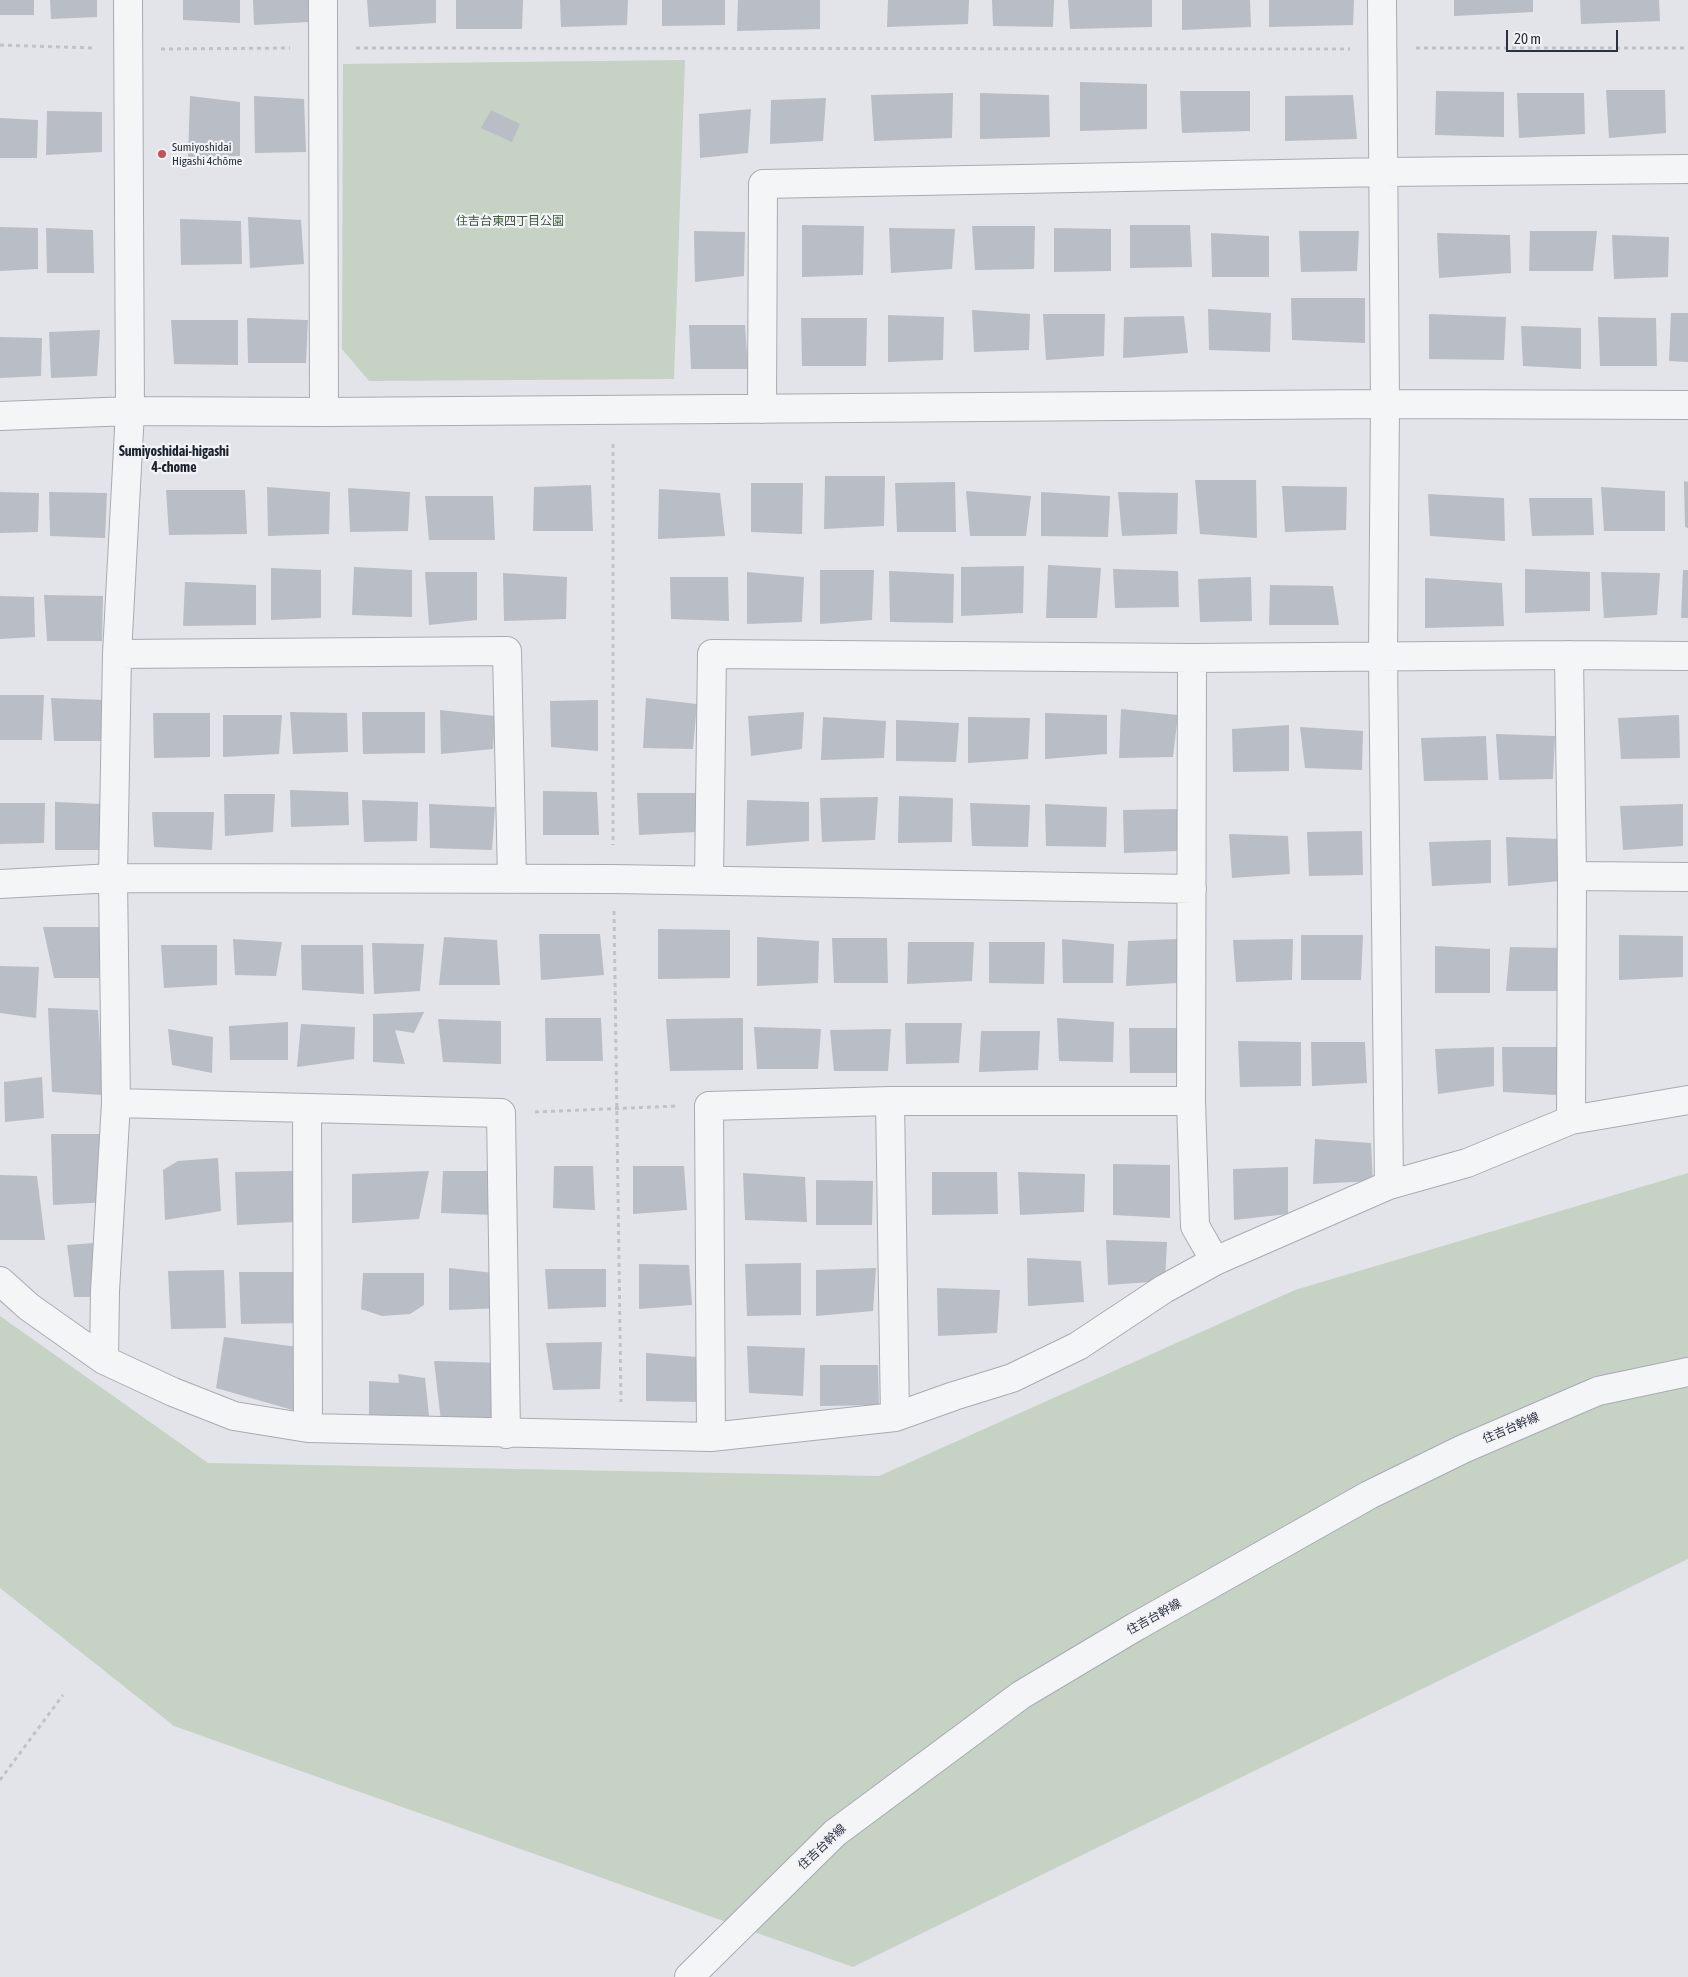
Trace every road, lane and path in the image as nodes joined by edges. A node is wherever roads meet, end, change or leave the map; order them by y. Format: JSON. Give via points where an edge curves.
{"nodes":[{"id":1,"x":128,"y":0,"type":"edge"},
{"id":2,"x":323,"y":0,"type":"edge"},
{"id":3,"x":1382,"y":0,"type":"edge"},
{"id":4,"x":0,"y":45,"type":"edge"},
{"id":5,"x":323,"y":48,"type":"junction"},
{"id":6,"x":1688,"y":48,"type":"edge"},
{"id":7,"x":128,"y":49,"type":"junction"},
{"id":8,"x":1383,"y":49,"type":"junction"},
{"id":9,"x":1688,"y":169,"type":"edge"},
{"id":10,"x":1383,"y":172,"type":"junction"},
{"id":11,"x":1385,"y":404,"type":"junction"},
{"id":12,"x":1688,"y":405,"type":"edge"},
{"id":13,"x":762,"y":409,"type":"junction"},
{"id":14,"x":130,"y":410,"type":"junction"},
{"id":15,"x":613,"y":410,"type":"junction"},
{"id":16,"x":324,"y":412,"type":"junction"},
{"id":17,"x":0,"y":416,"type":"edge"},
{"id":18,"x":117,"y":654,"type":"junction"},
{"id":19,"x":1569,"y":655,"type":"junction"},
{"id":20,"x":1383,"y":656,"type":"junction"},
{"id":21,"x":1688,"y":656,"type":"edge"},
{"id":22,"x":1192,"y":658,"type":"junction"},
{"id":23,"x":1572,"y":876,"type":"junction"},
{"id":24,"x":1688,"y":877,"type":"edge"},
{"id":25,"x":113,"y":878,"type":"junction"},
{"id":26,"x":512,"y":880,"type":"junction"},
{"id":27,"x":613,"y":880,"type":"junction"},
{"id":28,"x":709,"y":880,"type":"junction"},
{"id":29,"x":0,"y":884,"type":"edge"},
{"id":30,"x":1192,"y":889,"type":"junction"},
{"id":31,"x":1688,"y":1100,"type":"edge"},
{"id":32,"x":890,"y":1102,"type":"junction"},
{"id":33,"x":1191,"y":1102,"type":"junction"},
{"id":34,"x":116,"y":1103,"type":"junction"},
{"id":35,"x":709,"y":1106,"type":"junction"},
{"id":36,"x":306,"y":1108,"type":"junction"},
{"id":37,"x":617,"y":1108,"type":"junction"},
{"id":38,"x":501,"y":1113,"type":"junction"},
{"id":39,"x":1571,"y":1120,"type":"junction"},
{"id":40,"x":1389,"y":1185,"type":"junction"},
{"id":41,"x":1215,"y":1261,"type":"junction"},
{"id":42,"x":0,"y":1281,"type":"edge"},
{"id":43,"x":104,"y":1360,"type":"junction"},
{"id":44,"x":1688,"y":1372,"type":"edge"},
{"id":45,"x":895,"y":1417,"type":"junction"},
{"id":46,"x":308,"y":1428,"type":"junction"},
{"id":47,"x":506,"y":1434,"type":"junction"},
{"id":48,"x":622,"y":1436,"type":"junction"},
{"id":49,"x":711,"y":1437,"type":"junction"},
{"id":50,"x":63,"y":1695,"type":"dead end"},
{"id":51,"x":0,"y":1780,"type":"edge"},
{"id":52,"x":689,"y":1977,"type":"edge"}],
"edges":[{"from":1,"to":7,"type":"street"},
{"from":2,"to":5,"type":"street"},
{"from":3,"to":8,"type":"street"},
{"from":4,"to":7,"type":"path"},
{"from":5,"to":7,"type":"path"},
{"from":5,"to":8,"type":"path"},
{"from":5,"to":16,"type":"street"},
{"from":6,"to":8,"type":"path"},
{"from":7,"to":14,"type":"street"},
{"from":8,"to":10,"type":"street"},
{"from":9,"to":10,"type":"street"},
{"from":10,"to":11,"type":"street"},
{"from":10,"to":13,"type":"street","via":[[763,184]]},
{"from":11,"to":12,"type":"street"},
{"from":11,"to":13,"type":"street"},
{"from":11,"to":20,"type":"street"},
{"from":13,"to":15,"type":"street"},
{"from":14,"to":16,"type":"street"},
{"from":14,"to":17,"type":"street"},
{"from":14,"to":18,"type":"street"},
{"from":15,"to":16,"type":"street"},
{"from":15,"to":27,"type":"path"},
{"from":18,"to":25,"type":"street"},
{"from":18,"to":26,"type":"street","via":[[507,651]]},
{"from":19,"to":20,"type":"street"},
{"from":19,"to":21,"type":"street"},
{"from":19,"to":23,"type":"street"},
{"from":20,"to":22,"type":"street"},
{"from":20,"to":40,"type":"street"},
{"from":22,"to":28,"type":"street","via":[[712,654]]},
{"from":22,"to":30,"type":"street"},
{"from":23,"to":24,"type":"street"},
{"from":23,"to":39,"type":"street"},
{"from":25,"to":26,"type":"street"},
{"from":25,"to":29,"type":"street"},
{"from":25,"to":34,"type":"street"},
{"from":26,"to":27,"type":"street"},
{"from":27,"to":28,"type":"street"},
{"from":27,"to":37,"type":"path"},
{"from":28,"to":30,"type":"street"},
{"from":30,"to":33,"type":"street"},
{"from":31,"to":39,"type":"street"},
{"from":32,"to":33,"type":"street"},
{"from":32,"to":35,"type":"street"},
{"from":32,"to":45,"type":"street"},
{"from":33,"to":41,"type":"street","via":[[1195,1226]]},
{"from":34,"to":36,"type":"street"},
{"from":34,"to":43,"type":"street"},
{"from":35,"to":37,"type":"path"},
{"from":35,"to":49,"type":"street"},
{"from":36,"to":38,"type":"street"},
{"from":36,"to":46,"type":"street"},
{"from":37,"to":38,"type":"path"},
{"from":37,"to":48,"type":"path"},
{"from":38,"to":47,"type":"street"},
{"from":39,"to":40,"type":"street","via":[[1466,1163]]},
{"from":40,"to":41,"type":"street"},
{"from":41,"to":45,"type":"street","via":[[1164,1289],[1078,1346],[1012,1378]]},
{"from":42,"to":43,"type":"street","via":[[29,1307]]},
{"from":43,"to":46,"type":"street","via":[[234,1416]]},
{"from":44,"to":52,"type":"street","name":"住吉台幹線","via":[[1598,1391],[1463,1448],[1368,1495],[1021,1695],[835,1833]]},
{"from":45,"to":49,"type":"street"},
{"from":46,"to":47,"type":"street"},
{"from":47,"to":48,"type":"street"},
{"from":48,"to":49,"type":"street"},
{"from":50,"to":51,"type":"path"}]}
